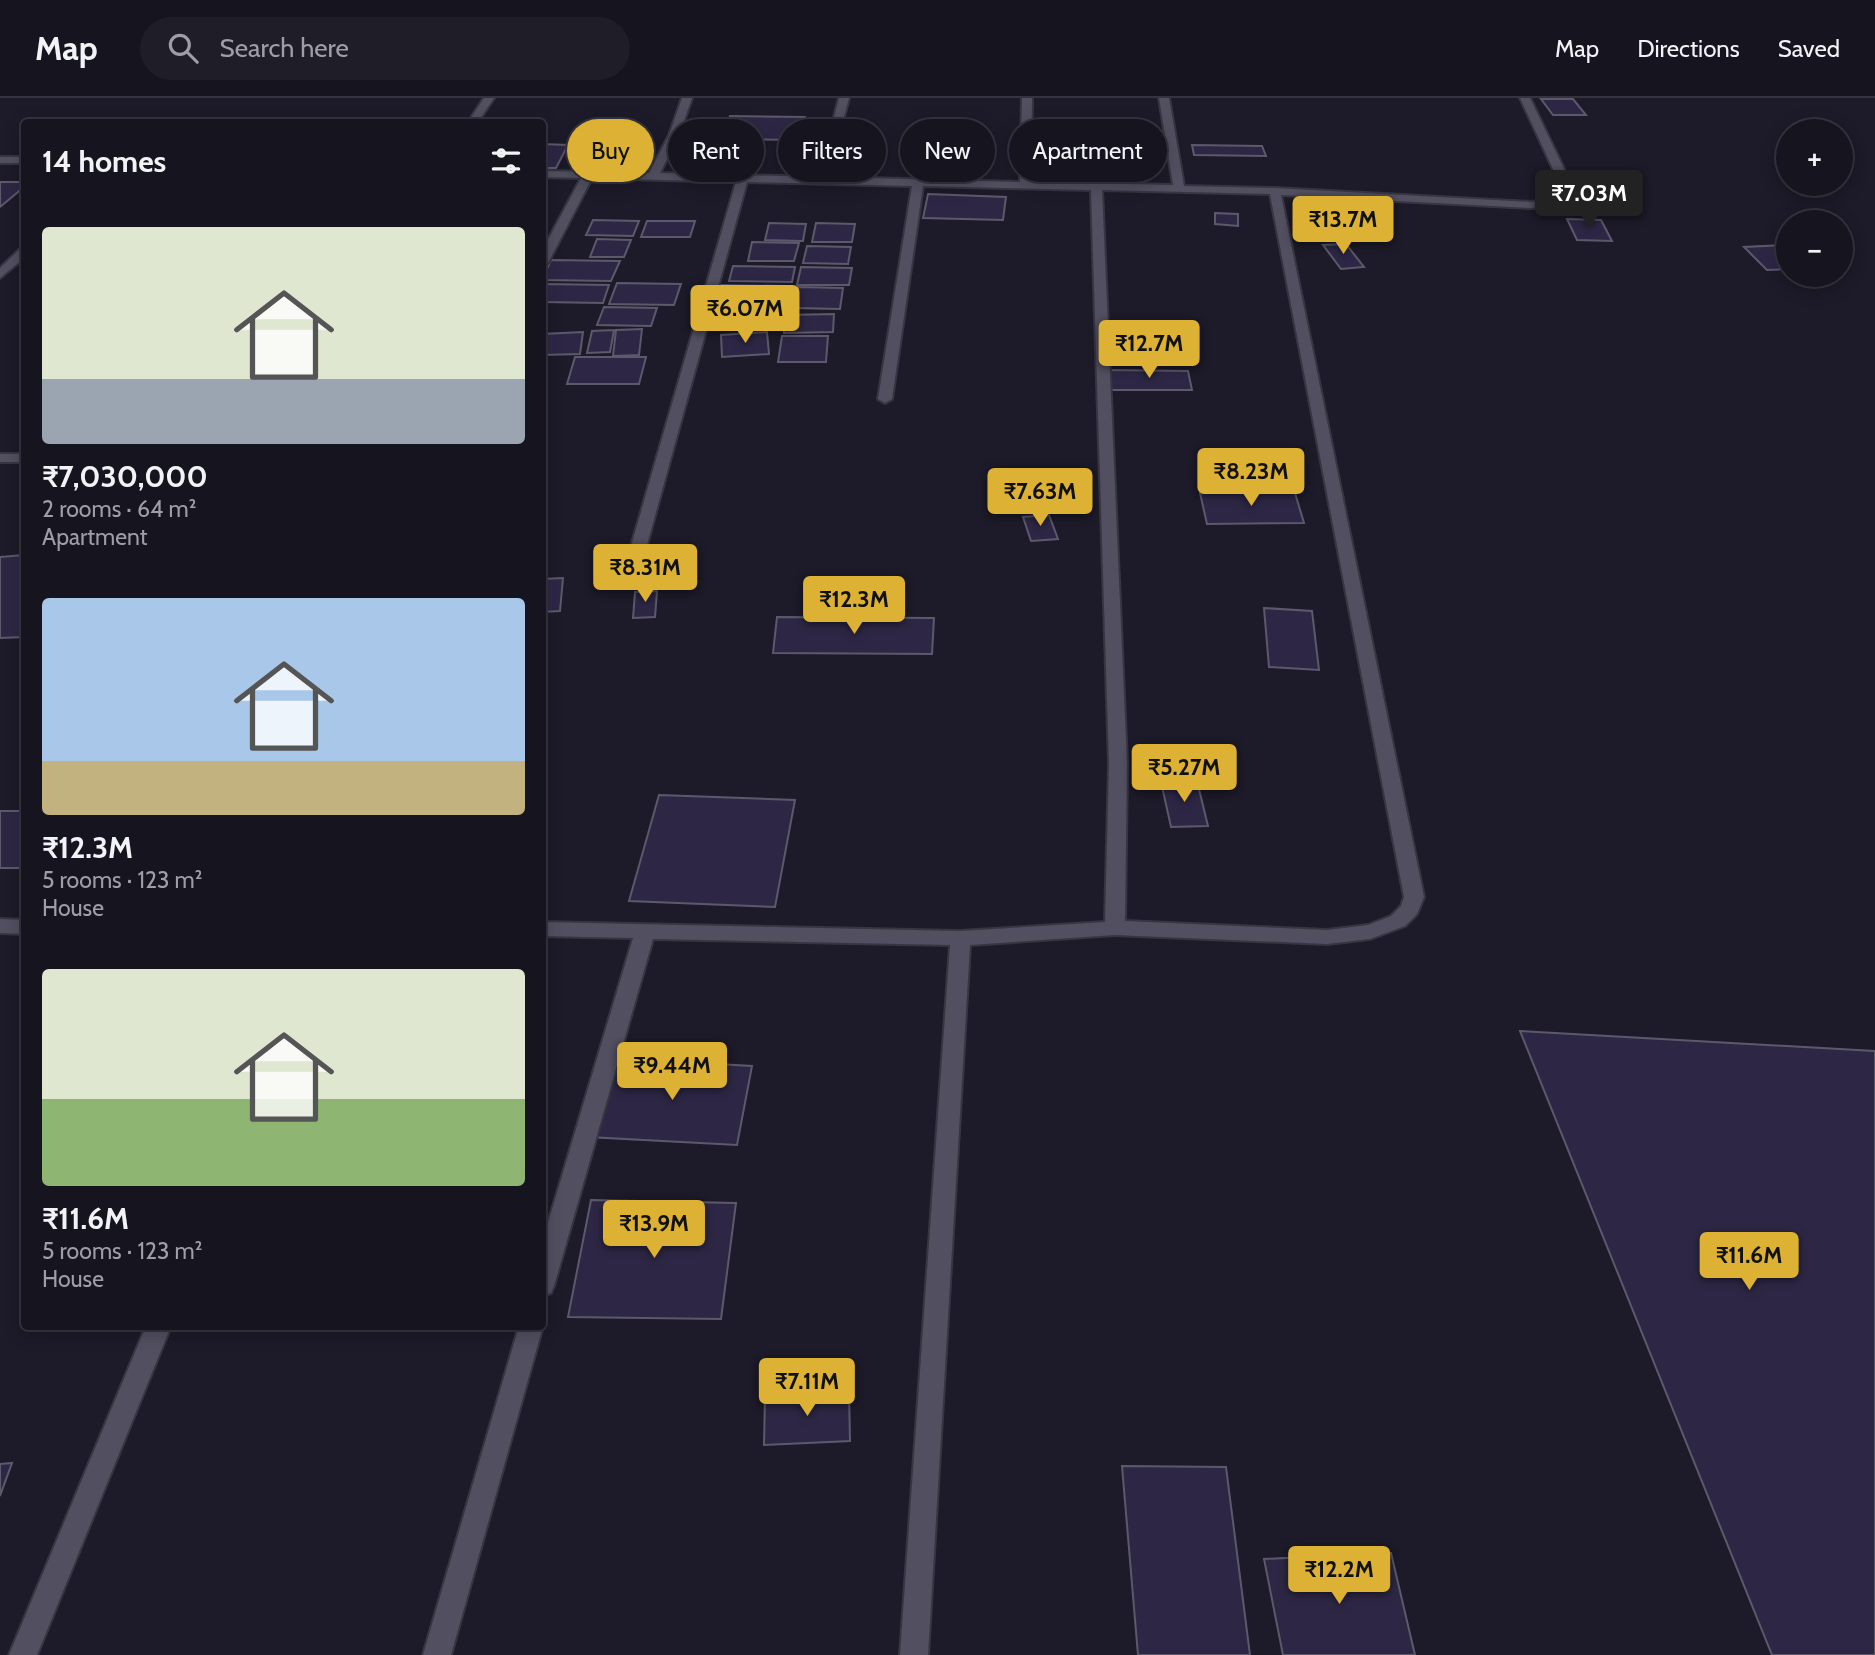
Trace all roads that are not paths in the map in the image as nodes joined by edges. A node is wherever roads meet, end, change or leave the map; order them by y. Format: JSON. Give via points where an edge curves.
{"nodes":[{"id":1,"x":489,"y":98,"type":"edge"},
{"id":2,"x":687,"y":98,"type":"edge"},
{"id":3,"x":844,"y":98,"type":"edge"},
{"id":4,"x":1027,"y":98,"type":"edge"},
{"id":5,"x":1164,"y":98,"type":"edge"},
{"id":6,"x":1525,"y":98,"type":"edge"},
{"id":7,"x":475,"y":119,"type":"edge"},
{"id":8,"x":838,"y":119,"type":"edge"},
{"id":9,"x":0,"y":160,"type":"edge"},
{"id":10,"x":21,"y":160,"type":"edge"},
{"id":11,"x":546,"y":174,"type":"edge"},
{"id":12,"x":567,"y":175,"type":"edge"},
{"id":13,"x":654,"y":175,"type":"edge"},
{"id":14,"x":585,"y":182,"type":"edge"},
{"id":15,"x":741,"y":182,"type":"edge"},
{"id":16,"x":870,"y":182,"type":"edge"},
{"id":17,"x":918,"y":183,"type":"junction"},
{"id":18,"x":1025,"y":186,"type":"junction"},
{"id":19,"x":1096,"y":187,"type":"junction"},
{"id":20,"x":1179,"y":189,"type":"junction"},
{"id":21,"x":1275,"y":191,"type":"junction"},
{"id":22,"x":21,"y":255,"type":"edge"},
{"id":23,"x":546,"y":255,"type":"edge"},
{"id":24,"x":0,"y":274,"type":"edge"},
{"id":25,"x":885,"y":399,"type":"dead end"},
{"id":26,"x":0,"y":458,"type":"edge"},
{"id":27,"x":21,"y":458,"type":"edge"},
{"id":28,"x":629,"y":581,"type":"dead end"},
{"id":29,"x":0,"y":926,"type":"edge"},
{"id":30,"x":21,"y":927,"type":"edge"},
{"id":31,"x":1115,"y":928,"type":"junction"},
{"id":32,"x":546,"y":929,"type":"edge"},
{"id":33,"x":645,"y":930,"type":"junction"},
{"id":34,"x":960,"y":938,"type":"junction"},
{"id":35,"x":546,"y":1272,"type":"edge"},
{"id":36,"x":157,"y":1330,"type":"edge"},
{"id":37,"x":530,"y":1330,"type":"edge"},
{"id":38,"x":23,"y":1655,"type":"edge"},
{"id":39,"x":437,"y":1655,"type":"edge"},
{"id":40,"x":914,"y":1655,"type":"edge"}],
"edges":[{"from":1,"to":7,"type":"street"},
{"from":2,"to":13,"type":"street"},
{"from":3,"to":8,"type":"street"},
{"from":4,"to":18,"type":"street"},
{"from":5,"to":20,"type":"street"},
{"from":6,"to":21,"type":"street","via":[[1572,197],[1565,201],[1531,205]]},
{"from":9,"to":10,"type":"street"},
{"from":11,"to":12,"type":"street"},
{"from":14,"to":23,"type":"street"},
{"from":15,"to":28,"type":"street"},
{"from":16,"to":17,"type":"street"},
{"from":17,"to":18,"type":"street"},
{"from":17,"to":25,"type":"street"},
{"from":18,"to":19,"type":"street"},
{"from":19,"to":20,"type":"street"},
{"from":19,"to":31,"type":"street","via":[[1118,764]]},
{"from":20,"to":21,"type":"street"},
{"from":21,"to":31,"type":"street","via":[[1414,897],[1398,921],[1370,932],[1327,937]]},
{"from":22,"to":24,"type":"street"},
{"from":26,"to":27,"type":"street"},
{"from":29,"to":30,"type":"street"},
{"from":31,"to":34,"type":"street"},
{"from":32,"to":33,"type":"street"},
{"from":33,"to":34,"type":"street"},
{"from":33,"to":35,"type":"street"},
{"from":34,"to":40,"type":"street"},
{"from":36,"to":38,"type":"street"},
{"from":37,"to":39,"type":"street"}]}
